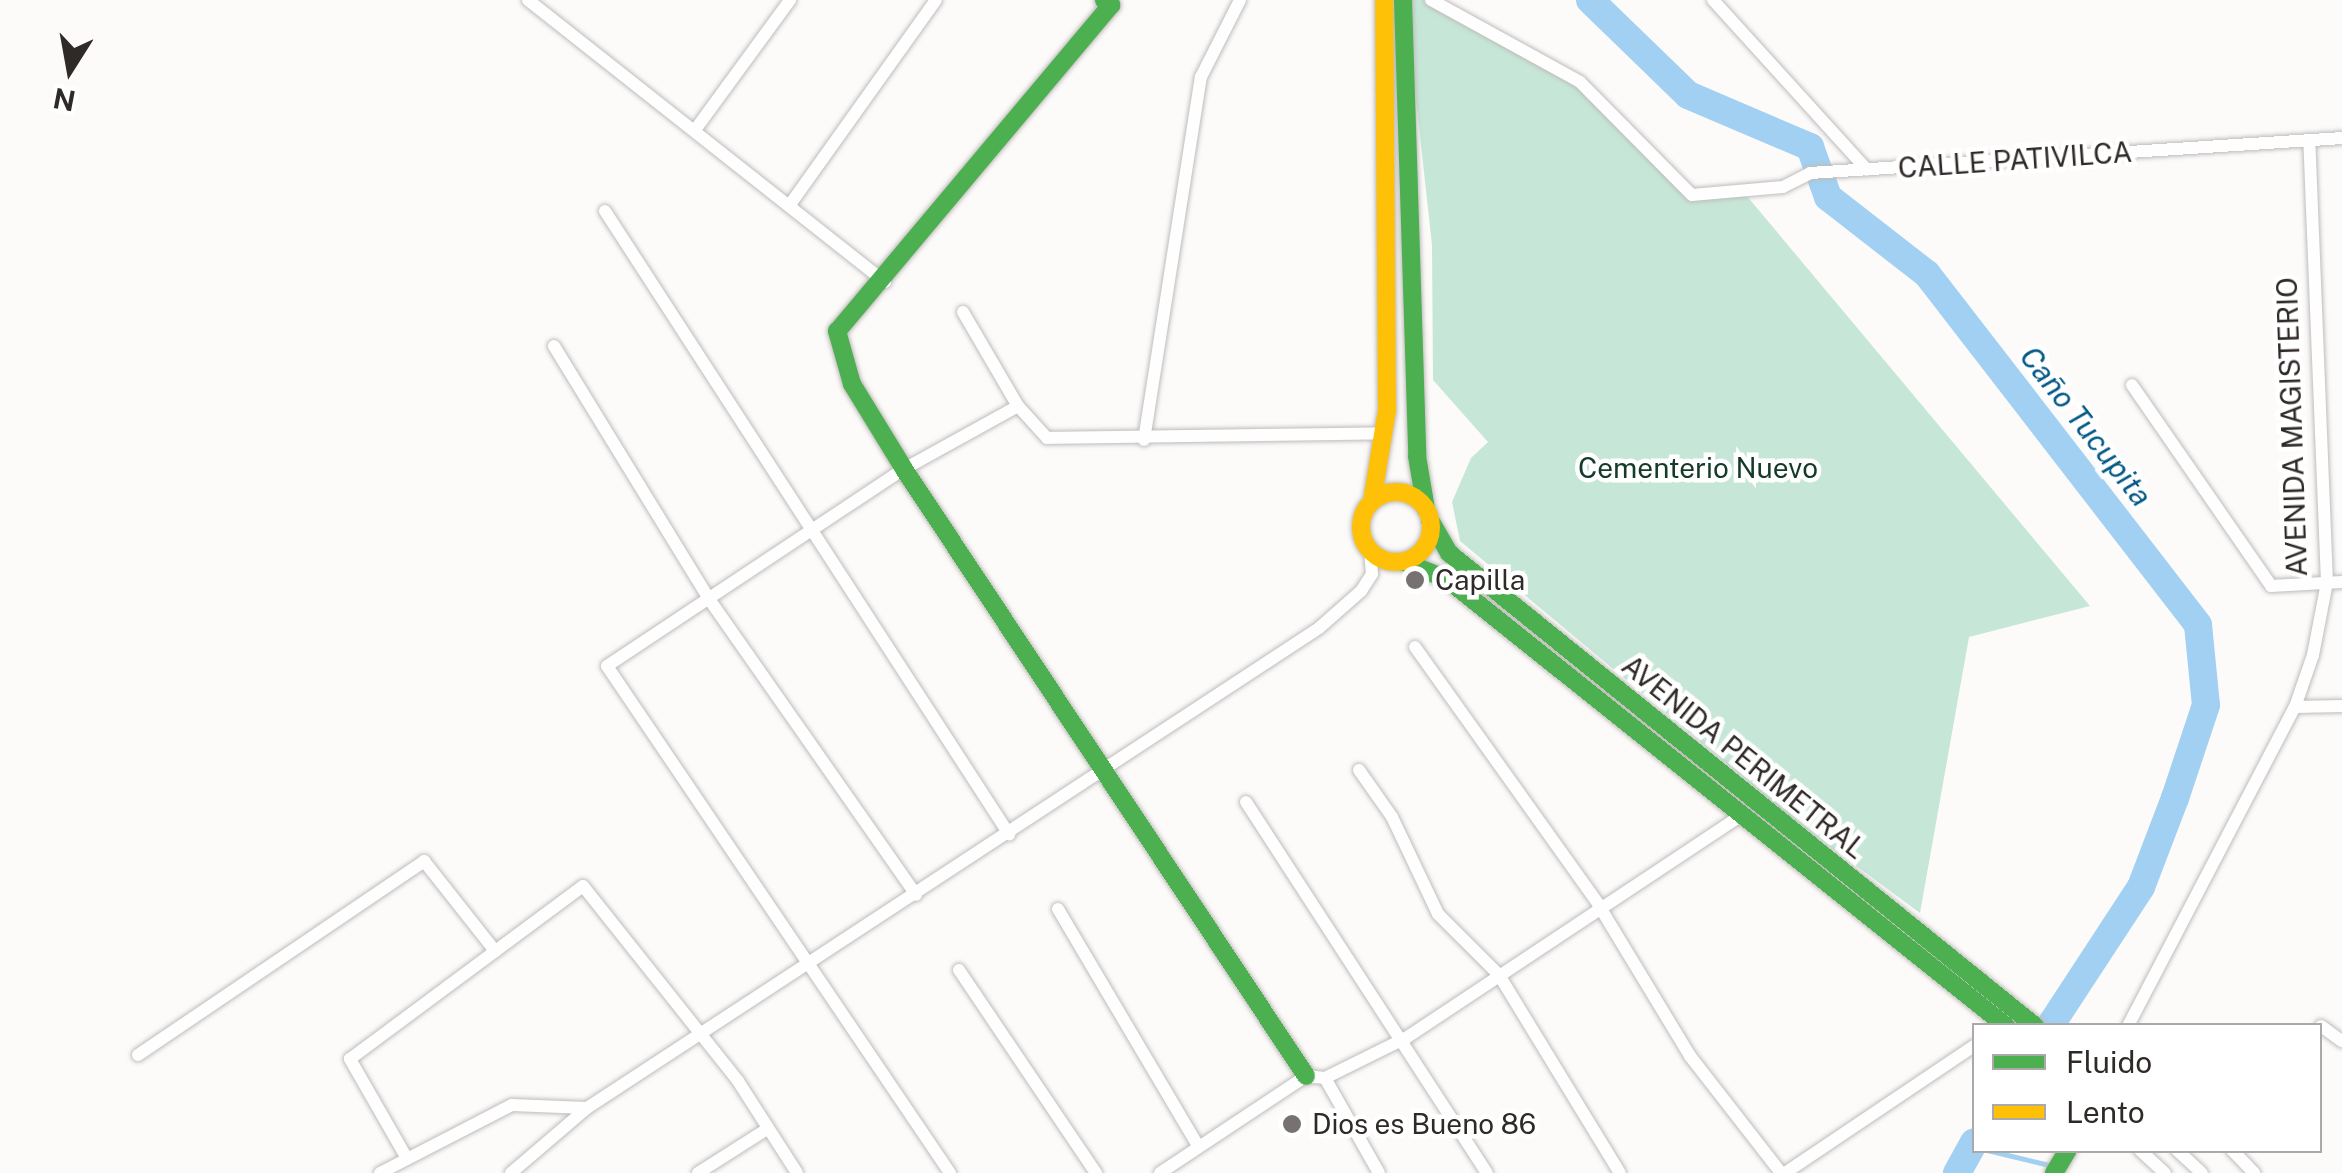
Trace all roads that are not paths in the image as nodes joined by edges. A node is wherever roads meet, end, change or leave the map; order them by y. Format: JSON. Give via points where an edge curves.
{"nodes":[{"id":1,"x":528,"y":0,"type":"edge"},
{"id":2,"x":790,"y":0,"type":"edge"},
{"id":3,"x":936,"y":0,"type":"edge"},
{"id":4,"x":1104,"y":0,"type":"edge"},
{"id":5,"x":1240,"y":0,"type":"edge"},
{"id":6,"x":1403,"y":0,"type":"edge"},
{"id":7,"x":1431,"y":0,"type":"edge"},
{"id":8,"x":1713,"y":0,"type":"edge"},
{"id":9,"x":1382,"y":6,"type":"edge"},
{"id":10,"x":694,"y":130,"type":"junction"},
{"id":11,"x":2342,"y":138,"type":"edge"},
{"id":12,"x":2308,"y":140,"type":"junction"},
{"id":13,"x":1866,"y":170,"type":"junction"},
{"id":14,"x":789,"y":206,"type":"junction"},
{"id":15,"x":605,"y":211,"type":"dead end"},
{"id":16,"x":885,"y":282,"type":"junction"},
{"id":17,"x":964,"y":312,"type":"dead end"},
{"id":18,"x":554,"y":346,"type":"dead end"},
{"id":19,"x":2132,"y":385,"type":"dead end"},
{"id":20,"x":1018,"y":406,"type":"junction"},
{"id":21,"x":1385,"y":432,"type":"junction"},
{"id":22,"x":1144,"y":440,"type":"junction"},
{"id":23,"x":904,"y":468,"type":"junction"},
{"id":24,"x":1372,"y":501,"type":"junction"},
{"id":25,"x":1428,"y":514,"type":"junction"},
{"id":26,"x":810,"y":534,"type":"junction"},
{"id":27,"x":1370,"y":550,"type":"junction"},
{"id":28,"x":1404,"y":562,"type":"junction"},
{"id":29,"x":2326,"y":582,"type":"junction"},
{"id":30,"x":2342,"y":582,"type":"edge"},
{"id":31,"x":709,"y":599,"type":"junction"},
{"id":32,"x":1415,"y":647,"type":"dead end"},
{"id":33,"x":2342,"y":706,"type":"edge"},
{"id":34,"x":2295,"y":707,"type":"junction"},
{"id":35,"x":1359,"y":770,"type":"dead end"},
{"id":36,"x":1105,"y":771,"type":"junction"},
{"id":37,"x":1246,"y":802,"type":"dead end"},
{"id":38,"x":1742,"y":814,"type":"junction"},
{"id":39,"x":1009,"y":834,"type":"junction"},
{"id":40,"x":916,"y":895,"type":"junction"},
{"id":41,"x":1598,"y":904,"type":"junction"},
{"id":42,"x":1058,"y":909,"type":"dead end"},
{"id":43,"x":495,"y":950,"type":"junction"},
{"id":44,"x":810,"y":965,"type":"junction"},
{"id":45,"x":958,"y":970,"type":"dead end"},
{"id":46,"x":1499,"y":974,"type":"junction"},
{"id":47,"x":2002,"y":1023,"type":"edge"},
{"id":48,"x":2032,"y":1023,"type":"edge"},
{"id":49,"x":2130,"y":1023,"type":"edge"},
{"id":50,"x":702,"y":1036,"type":"junction"},
{"id":51,"x":1406,"y":1038,"type":"junction"},
{"id":52,"x":1972,"y":1047,"type":"edge"},
{"id":53,"x":138,"y":1055,"type":"dead end"},
{"id":54,"x":1316,"y":1077,"type":"junction"},
{"id":55,"x":586,"y":1108,"type":"junction"},
{"id":56,"x":767,"y":1129,"type":"junction"},
{"id":57,"x":1198,"y":1146,"type":"junction"},
{"id":58,"x":2143,"y":1153,"type":"edge"},
{"id":59,"x":2180,"y":1153,"type":"edge"},
{"id":60,"x":2235,"y":1153,"type":"edge"},
{"id":61,"x":405,"y":1155,"type":"junction"},
{"id":62,"x":1373,"y":1171,"type":"edge"},
{"id":63,"x":380,"y":1173,"type":"edge"},
{"id":64,"x":511,"y":1173,"type":"edge"},
{"id":65,"x":698,"y":1173,"type":"edge"},
{"id":66,"x":797,"y":1173,"type":"edge"},
{"id":67,"x":950,"y":1173,"type":"edge"},
{"id":68,"x":1096,"y":1173,"type":"edge"},
{"id":69,"x":1160,"y":1173,"type":"edge"},
{"id":70,"x":1486,"y":1173,"type":"edge"},
{"id":71,"x":1620,"y":1173,"type":"edge"},
{"id":72,"x":1783,"y":1173,"type":"edge"},
{"id":73,"x":2165,"y":1173,"type":"edge"},
{"id":74,"x":2202,"y":1173,"type":"edge"},
{"id":75,"x":2254,"y":1173,"type":"edge"}],
"edges":[{"from":1,"to":10,"type":"street"},
{"from":2,"to":10,"type":"street"},
{"from":3,"to":14,"type":"street"},
{"from":4,"to":16,"type":"street","via":[[1111,5]]},
{"from":5,"to":22,"type":"street","via":[[1201,77]]},
{"from":6,"to":25,"type":"street","name":"AVENIDA PERIMETRAL","via":[[1417,456]]},
{"from":7,"to":13,"type":"street","name":"CALLE PATIVILCA","via":[[1580,82],[1692,194]]},
{"from":8,"to":13,"type":"street"},
{"from":9,"to":21,"type":"street"},
{"from":10,"to":14,"type":"street"},
{"from":11,"to":12,"type":"street","name":"CALLE PATIVILCA"},
{"from":12,"to":13,"type":"street","name":"CALLE PATIVILCA"},
{"from":12,"to":29,"type":"street","name":"AVENIDA MAGISTERIO"},
{"from":14,"to":16,"type":"street"},
{"from":15,"to":26,"type":"street"},
{"from":16,"to":23,"type":"street","via":[[838,332],[852,384]]},
{"from":17,"to":20,"type":"street"},
{"from":18,"to":31,"type":"street"},
{"from":19,"to":29,"type":"street","via":[[2271,586]]},
{"from":20,"to":22,"type":"street","via":[[1047,438]]},
{"from":20,"to":23,"type":"street"},
{"from":21,"to":22,"type":"street"},
{"from":21,"to":24,"type":"street"},
{"from":23,"to":26,"type":"street"},
{"from":23,"to":36,"type":"street"},
{"from":24,"to":25,"type":"street","via":[[1405,494]]},
{"from":24,"to":27,"type":"street","via":[[1361,528]]},
{"from":25,"to":28,"type":"street","via":[[1424,549]]},
{"from":25,"to":48,"type":"street","name":"AVENIDA PERIMETRAL","via":[[1449,553]]},
{"from":26,"to":31,"type":"street"},
{"from":26,"to":39,"type":"street"},
{"from":27,"to":28,"type":"street"},
{"from":27,"to":36,"type":"street","via":[[1372,574],[1346,607]]},
{"from":28,"to":38,"type":"street","name":"AVENIDA PERIMETRAL","via":[[1447,579]]},
{"from":29,"to":30,"type":"street"},
{"from":29,"to":34,"type":"street","name":"AVENIDA MAGISTERIO"},
{"from":31,"to":40,"type":"street"},
{"from":31,"to":44,"type":"street","via":[[607,666]]},
{"from":32,"to":41,"type":"street"},
{"from":33,"to":34,"type":"street"},
{"from":34,"to":49,"type":"street","name":"AVENIDA MAGISTERIO"},
{"from":35,"to":46,"type":"street","via":[[1392,817],[1438,914]]},
{"from":36,"to":39,"type":"street"},
{"from":36,"to":54,"type":"street"},
{"from":37,"to":51,"type":"street"},
{"from":38,"to":41,"type":"street"},
{"from":38,"to":47,"type":"street","name":"AVENIDA PERIMETRAL"},
{"from":39,"to":40,"type":"street"},
{"from":40,"to":44,"type":"street"},
{"from":41,"to":46,"type":"street"},
{"from":41,"to":72,"type":"street","via":[[1690,1056]]},
{"from":42,"to":57,"type":"street"},
{"from":43,"to":50,"type":"street","via":[[583,886]]},
{"from":43,"to":53,"type":"street","via":[[424,861]]},
{"from":43,"to":61,"type":"street","via":[[350,1059]]},
{"from":44,"to":50,"type":"street"},
{"from":44,"to":67,"type":"street"},
{"from":45,"to":68,"type":"street"},
{"from":46,"to":51,"type":"street"},
{"from":46,"to":71,"type":"street"},
{"from":50,"to":55,"type":"street"},
{"from":50,"to":56,"type":"street"},
{"from":51,"to":54,"type":"street"},
{"from":51,"to":70,"type":"street"},
{"from":52,"to":72,"type":"street"},
{"from":54,"to":57,"type":"street"},
{"from":54,"to":62,"type":"street"},
{"from":55,"to":61,"type":"street","via":[[512,1104],[440,1145]]},
{"from":55,"to":64,"type":"street"},
{"from":56,"to":65,"type":"street"},
{"from":56,"to":66,"type":"street"},
{"from":57,"to":69,"type":"street"},
{"from":58,"to":73,"type":"street"},
{"from":59,"to":74,"type":"street"},
{"from":60,"to":75,"type":"street"},
{"from":61,"to":63,"type":"street"}]}
